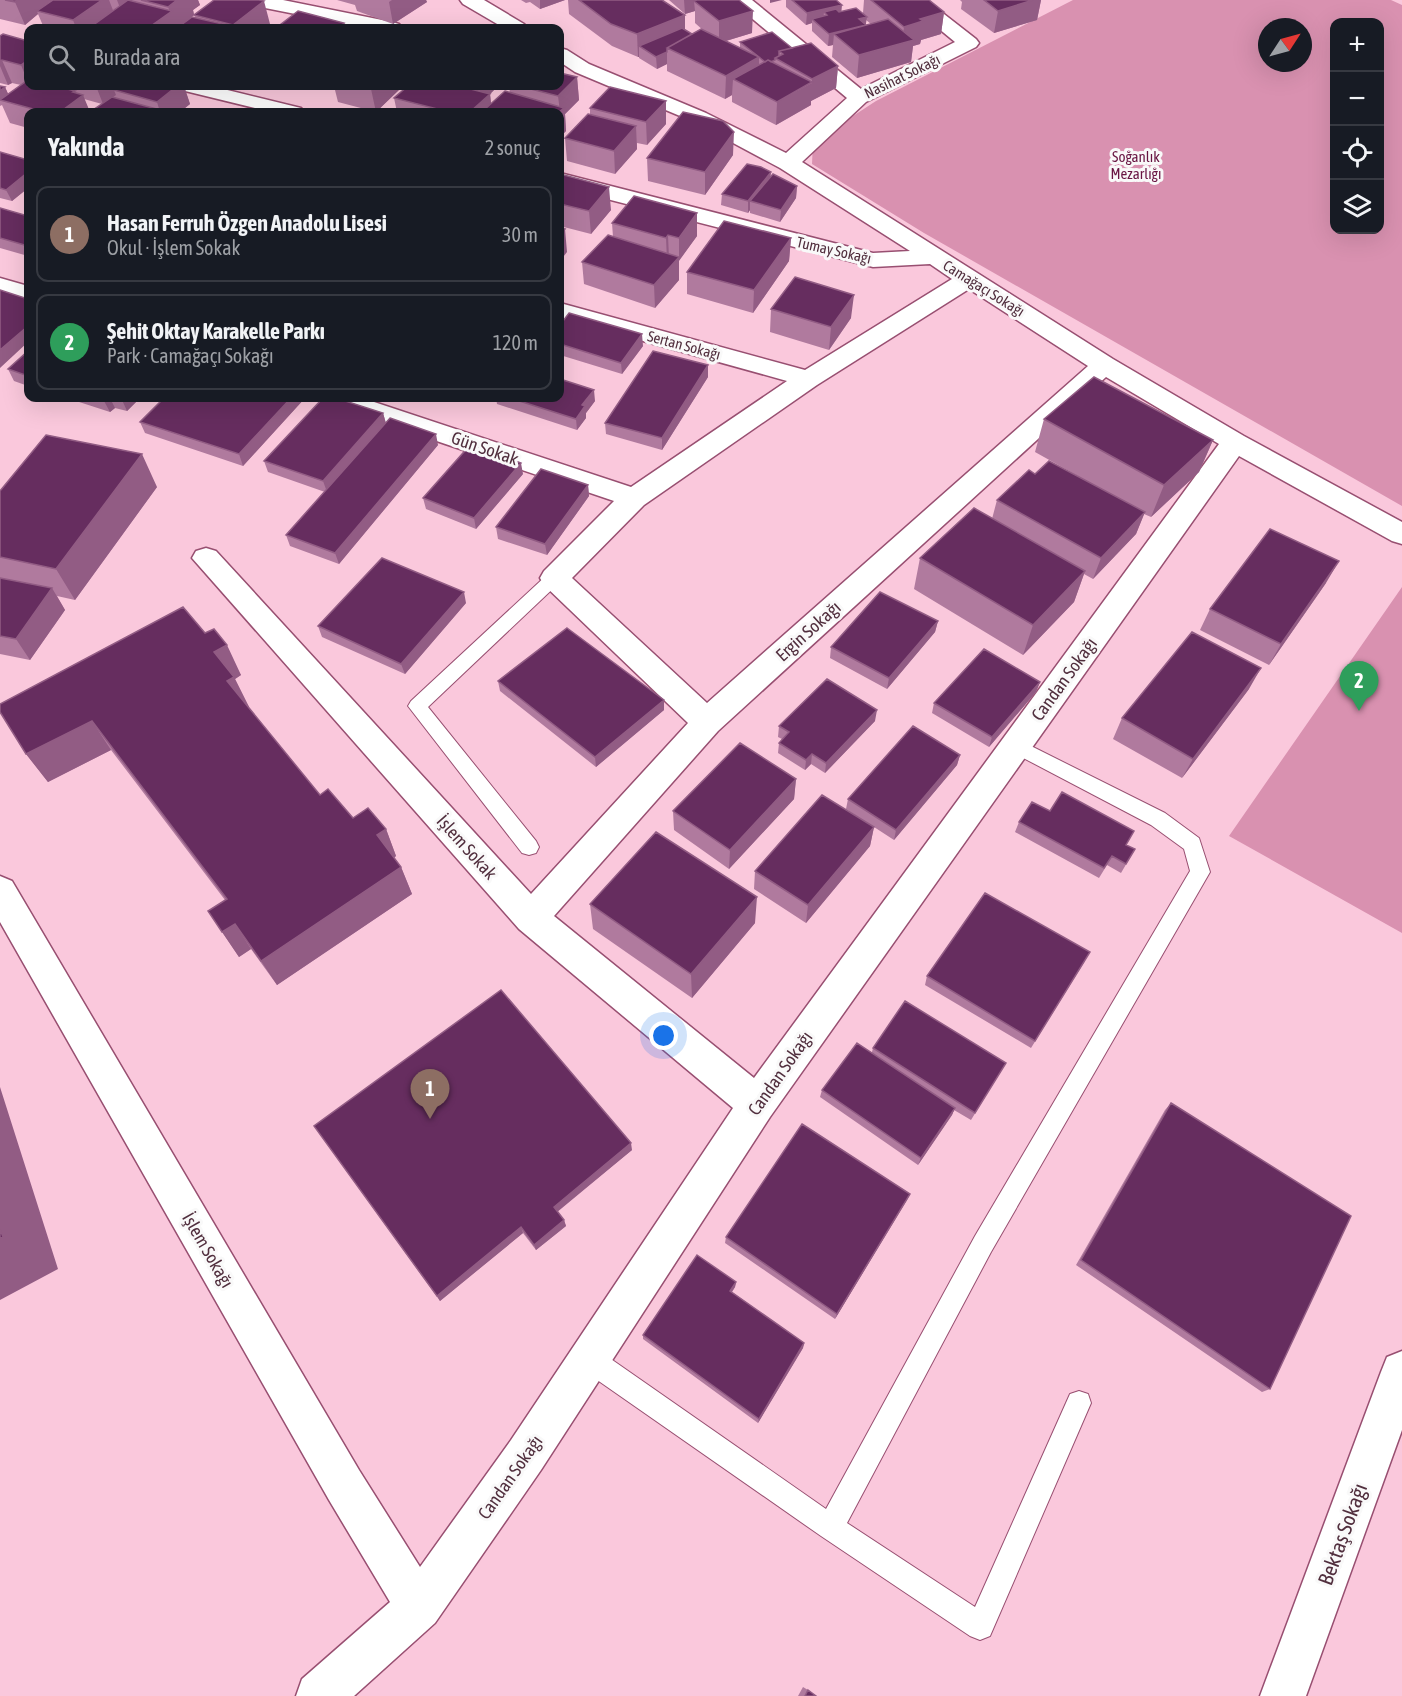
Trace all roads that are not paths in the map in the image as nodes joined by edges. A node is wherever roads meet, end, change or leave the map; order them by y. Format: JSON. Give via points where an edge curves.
{"nodes":[{"id":1,"x":255,"y":0,"type":"edge"},
{"id":2,"x":470,"y":0,"type":"edge"},
{"id":3,"x":740,"y":0,"type":"edge"},
{"id":4,"x":914,"y":0,"type":"edge"},
{"id":5,"x":372,"y":24,"type":"edge"},
{"id":6,"x":510,"y":24,"type":"edge"},
{"id":7,"x":571,"y":66,"type":"edge"},
{"id":8,"x":204,"y":90,"type":"edge"},
{"id":9,"x":859,"y":98,"type":"junction"},
{"id":10,"x":278,"y":108,"type":"edge"},
{"id":11,"x":788,"y":163,"type":"junction"},
{"id":12,"x":564,"y":181,"type":"edge"},
{"id":13,"x":935,"y":257,"type":"junction"},
{"id":14,"x":970,"y":278,"type":"junction"},
{"id":15,"x":0,"y":285,"type":"edge"},
{"id":16,"x":24,"y":293,"type":"edge"},
{"id":17,"x":564,"y":311,"type":"edge"},
{"id":18,"x":1104,"y":364,"type":"junction"},
{"id":19,"x":808,"y":379,"type":"junction"},
{"id":20,"x":348,"y":402,"type":"edge"},
{"id":21,"x":1236,"y":442,"type":"junction"},
{"id":22,"x":634,"y":498,"type":"junction"},
{"id":23,"x":1402,"y":534,"type":"edge"},
{"id":24,"x":206,"y":558,"type":"dead end"},
{"id":25,"x":554,"y":578,"type":"junction"},
{"id":26,"x":707,"y":722,"type":"junction"},
{"id":27,"x":1017,"y":746,"type":"junction"},
{"id":28,"x":529,"y":847,"type":"dead end"},
{"id":29,"x":0,"y":891,"type":"edge"},
{"id":30,"x":531,"y":918,"type":"junction"},
{"id":31,"x":757,"y":1104,"type":"junction"},
{"id":32,"x":590,"y":1359,"type":"junction"},
{"id":33,"x":1402,"y":1372,"type":"edge"},
{"id":34,"x":1079,"y":1403,"type":"dead end"},
{"id":35,"x":830,"y":1527,"type":"junction"},
{"id":36,"x":419,"y":1607,"type":"junction"},
{"id":37,"x":319,"y":1696,"type":"edge"},
{"id":38,"x":1283,"y":1696,"type":"edge"}],
"edges":[{"from":1,"to":5,"type":"street"},
{"from":2,"to":6,"type":"street"},
{"from":3,"to":9,"type":"street"},
{"from":4,"to":9,"type":"street","name":"Nasihat Sokağı","via":[[969,43]]},
{"from":7,"to":11,"type":"street","name":"Camağaçı Sokağı","via":[[699,117]]},
{"from":8,"to":10,"type":"street"},
{"from":9,"to":11,"type":"street","name":"Nasihat Sokağı"},
{"from":11,"to":13,"type":"street","name":"Camağaçı Sokağı"},
{"from":12,"to":13,"type":"street","name":"Tumay Sokağı","via":[[873,260]]},
{"from":13,"to":14,"type":"street","name":"Camağaçı Sokağı"},
{"from":14,"to":18,"type":"street","name":"Camağaçı Sokağı"},
{"from":14,"to":19,"type":"street"},
{"from":15,"to":16,"type":"street"},
{"from":17,"to":19,"type":"street","name":"Sertan Sokağı"},
{"from":18,"to":21,"type":"street","name":"Camağaçı Sokağı"},
{"from":18,"to":26,"type":"street","name":"Ergin Sokağı"},
{"from":19,"to":22,"type":"street"},
{"from":20,"to":22,"type":"street","name":"Gün Sokak"},
{"from":21,"to":23,"type":"street","name":"Camağaçı Sokağı"},
{"from":21,"to":27,"type":"street","name":"Candan Sokağı"},
{"from":22,"to":25,"type":"street"},
{"from":24,"to":30,"type":"street","name":"İşlem Sokak"},
{"from":25,"to":26,"type":"street"},
{"from":25,"to":28,"type":"lane","via":[[417,706]]},
{"from":26,"to":30,"type":"street","name":"Ergin Sokağı"},
{"from":27,"to":31,"type":"street","name":"Candan Sokağı"},
{"from":27,"to":35,"type":"lane","via":[[1158,819],[1192,844],[1200,872],[983,1244]]},
{"from":29,"to":36,"type":"street","name":"İşlem Sokağı","via":[[344,1485]]},
{"from":30,"to":31,"type":"street","name":"İşlem Sokak"},
{"from":31,"to":32,"type":"street","name":"Candan Sokağı"},
{"from":32,"to":35,"type":"lane"},
{"from":32,"to":36,"type":"street","name":"Candan Sokağı"},
{"from":33,"to":38,"type":"street","name":"Bektaş Sokağı"},
{"from":34,"to":35,"type":"lane","via":[[980,1626]]},
{"from":36,"to":37,"type":"street","name":"Candan Sokağı"}]}
